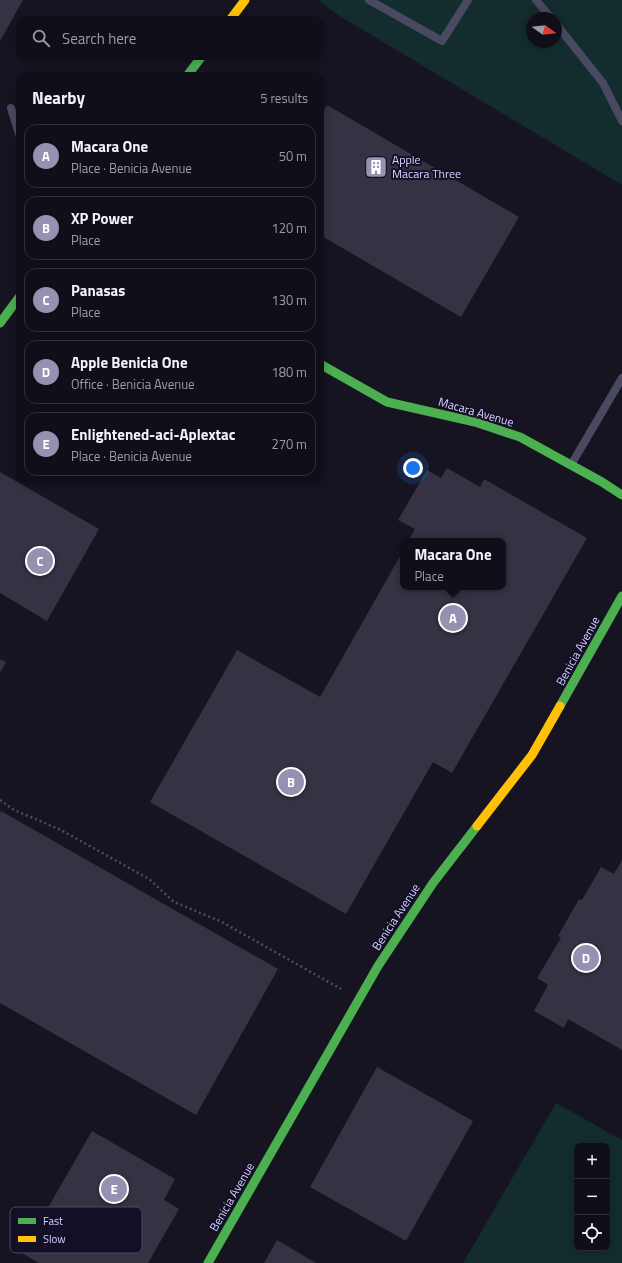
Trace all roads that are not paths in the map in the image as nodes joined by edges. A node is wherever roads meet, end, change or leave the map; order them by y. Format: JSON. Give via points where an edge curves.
{"nodes":[{"id":1,"x":245,"y":0,"type":"edge"},
{"id":2,"x":369,"y":0,"type":"edge"},
{"id":3,"x":468,"y":0,"type":"edge"},
{"id":4,"x":536,"y":0,"type":"edge"},
{"id":5,"x":546,"y":12,"type":"edge"},
{"id":6,"x":233,"y":16,"type":"edge"},
{"id":7,"x":562,"y":32,"type":"edge"},
{"id":8,"x":199,"y":60,"type":"edge"},
{"id":9,"x":190,"y":72,"type":"edge"},
{"id":10,"x":10,"y":108,"type":"dead end"},
{"id":11,"x":622,"y":121,"type":"edge"},
{"id":12,"x":16,"y":125,"type":"edge"},
{"id":13,"x":16,"y":301,"type":"edge"},
{"id":14,"x":0,"y":323,"type":"edge"},
{"id":15,"x":324,"y":366,"type":"edge"},
{"id":16,"x":622,"y":378,"type":"edge"},
{"id":17,"x":571,"y":465,"type":"junction"},
{"id":18,"x":622,"y":495,"type":"edge"},
{"id":19,"x":622,"y":596,"type":"edge"},
{"id":20,"x":208,"y":1263,"type":"edge"}],
"edges":[{"from":1,"to":6,"type":"street"},
{"from":2,"to":3,"type":"lane","via":[[442,41]]},
{"from":4,"to":5,"type":"lane"},
{"from":7,"to":11,"type":"lane","via":[[602,83]]},
{"from":8,"to":9,"type":"street"},
{"from":10,"to":12,"type":"lane"},
{"from":13,"to":14,"type":"street"},
{"from":15,"to":17,"type":"street","name":"Macara Avenue","via":[[387,402],[475,422],[520,437]]},
{"from":16,"to":17,"type":"lane"},
{"from":17,"to":18,"type":"street","name":"Macara Avenue"},
{"from":19,"to":20,"type":"street","name":"Benicia Avenue","via":[[532,755],[432,883],[378,966]]}]}
